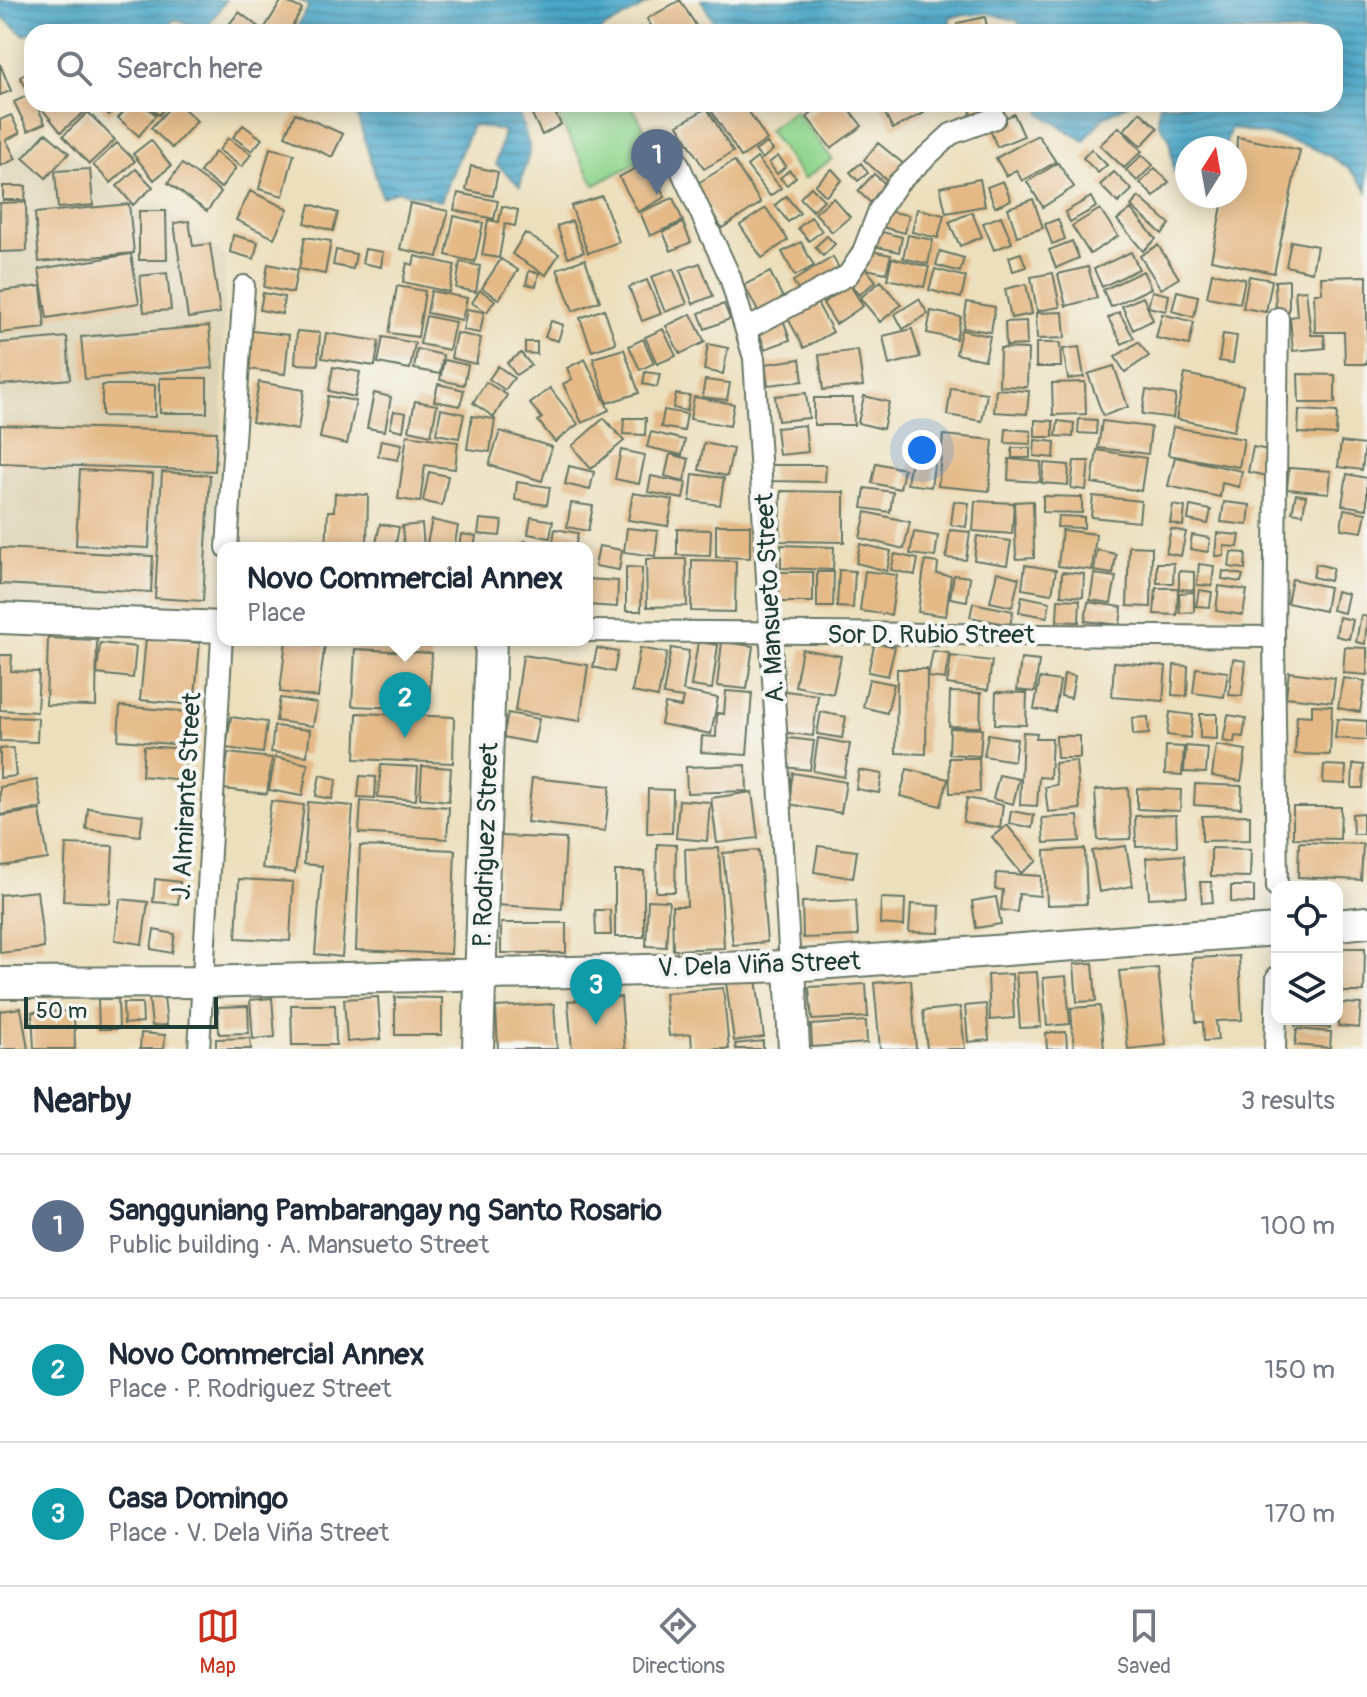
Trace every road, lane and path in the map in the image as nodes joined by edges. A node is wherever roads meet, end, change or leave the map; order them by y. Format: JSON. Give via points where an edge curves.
{"nodes":[{"id":1,"x":995,"y":118,"type":"dead end"},
{"id":2,"x":677,"y":161,"type":"dead end"},
{"id":3,"x":244,"y":286,"type":"dead end"},
{"id":4,"x":1278,"y":318,"type":"dead end"},
{"id":5,"x":747,"y":329,"type":"junction"},
{"id":6,"x":227,"y":542,"type":"edge"},
{"id":7,"x":0,"y":618,"type":"edge"},
{"id":8,"x":217,"y":627,"type":"edge"},
{"id":9,"x":593,"y":631,"type":"edge"},
{"id":10,"x":771,"y":633,"type":"junction"},
{"id":11,"x":1274,"y":637,"type":"junction"},
{"id":12,"x":222,"y":646,"type":"edge"},
{"id":13,"x":491,"y":646,"type":"edge"},
{"id":14,"x":1277,"y":881,"type":"edge"},
{"id":15,"x":1367,"y":922,"type":"edge"},
{"id":16,"x":1343,"y":924,"type":"edge"},
{"id":17,"x":1271,"y":930,"type":"edge"},
{"id":18,"x":790,"y":966,"type":"junction"},
{"id":19,"x":481,"y":973,"type":"junction"},
{"id":20,"x":201,"y":982,"type":"junction"},
{"id":21,"x":0,"y":983,"type":"edge"},
{"id":22,"x":1276,"y":1025,"type":"edge"},
{"id":23,"x":199,"y":1049,"type":"edge"},
{"id":24,"x":478,"y":1049,"type":"edge"},
{"id":25,"x":794,"y":1049,"type":"edge"},
{"id":26,"x":1275,"y":1049,"type":"edge"}],
"edges":[{"from":1,"to":5,"type":"street","via":[[951,134],[898,183],[848,275]]},
{"from":2,"to":5,"type":"street","name":"A. Mansueto Street","via":[[730,277]]},
{"from":3,"to":6,"type":"street"},
{"from":4,"to":11,"type":"street"},
{"from":5,"to":10,"type":"street","name":"A. Mansueto Street","via":[[754,358]]},
{"from":7,"to":8,"type":"street"},
{"from":9,"to":10,"type":"street","name":"Sor D. Rubio Street"},
{"from":10,"to":11,"type":"street","name":"Sor D. Rubio Street"},
{"from":10,"to":18,"type":"street","name":"A. Mansueto Street"},
{"from":11,"to":14,"type":"street"},
{"from":12,"to":20,"type":"street","name":"J. Almirante Street"},
{"from":13,"to":19,"type":"street","name":"P. Rodriguez Street"},
{"from":15,"to":16,"type":"street"},
{"from":17,"to":18,"type":"street","name":"V. Dela Viña Street"},
{"from":18,"to":19,"type":"street","name":"V. Dela Viña Street"},
{"from":18,"to":25,"type":"street","name":"A. Mansueto Street"},
{"from":19,"to":20,"type":"street","name":"V. Dela Viña Street"},
{"from":19,"to":24,"type":"street","name":"P. Rodriguez Street"},
{"from":20,"to":21,"type":"street","name":"V. Dela Viña Street"},
{"from":20,"to":23,"type":"street","name":"J. Almirante Street"},
{"from":22,"to":26,"type":"street"}]}
